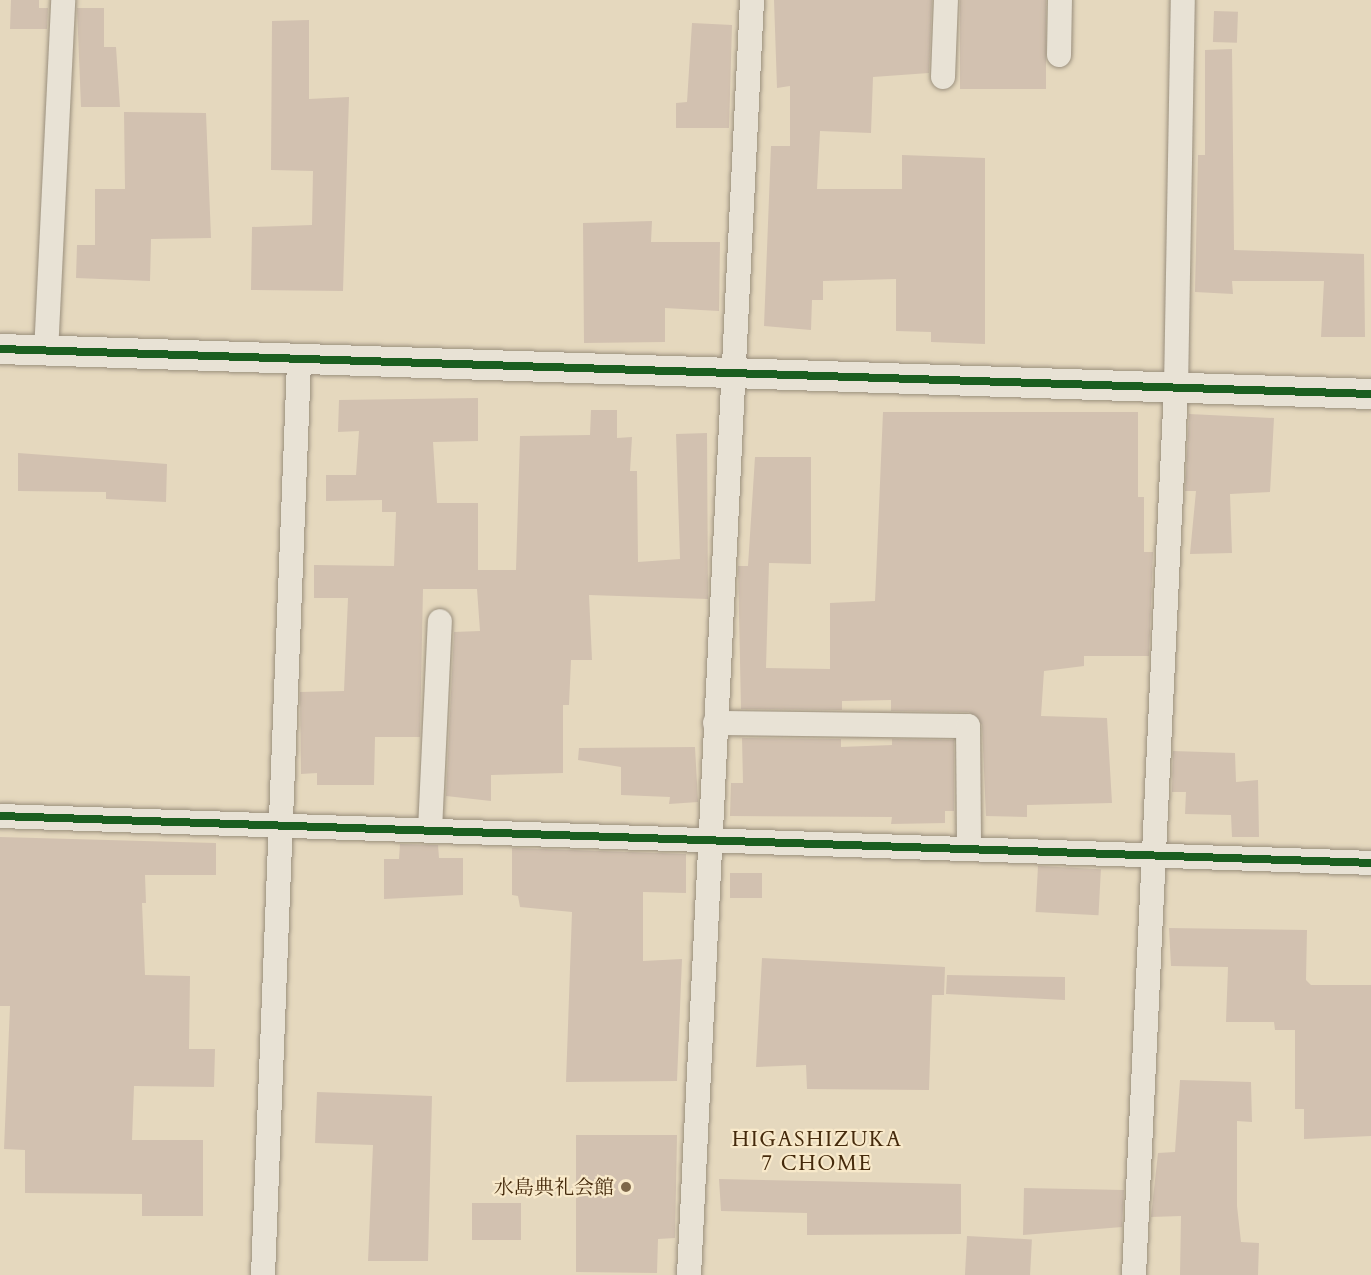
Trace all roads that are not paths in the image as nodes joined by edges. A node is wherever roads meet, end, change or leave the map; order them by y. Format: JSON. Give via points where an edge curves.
{"nodes":[{"id":1,"x":63,"y":0,"type":"edge"},
{"id":2,"x":753,"y":0,"type":"edge"},
{"id":3,"x":946,"y":0,"type":"edge"},
{"id":4,"x":1060,"y":0,"type":"edge"},
{"id":5,"x":1183,"y":0,"type":"edge"},
{"id":6,"x":1059,"y":55,"type":"dead end"},
{"id":7,"x":944,"y":76,"type":"dead end"},
{"id":8,"x":0,"y":349,"type":"edge"},
{"id":9,"x":46,"y":353,"type":"junction"},
{"id":10,"x":299,"y":361,"type":"junction"},
{"id":11,"x":732,"y":374,"type":"junction"},
{"id":12,"x":1176,"y":389,"type":"junction"},
{"id":13,"x":1371,"y":394,"type":"edge"},
{"id":14,"x":440,"y":621,"type":"dead end"},
{"id":15,"x":714,"y":723,"type":"junction"},
{"id":16,"x":0,"y":816,"type":"edge"},
{"id":17,"x":281,"y":826,"type":"junction"},
{"id":18,"x":430,"y":830,"type":"junction"},
{"id":19,"x":709,"y":836,"type":"junction"},
{"id":20,"x":969,"y":848,"type":"junction"},
{"id":21,"x":1154,"y":856,"type":"junction"},
{"id":22,"x":1371,"y":863,"type":"edge"},
{"id":23,"x":263,"y":1275,"type":"edge"},
{"id":24,"x":689,"y":1275,"type":"edge"},
{"id":25,"x":1134,"y":1275,"type":"edge"}],
"edges":[{"from":1,"to":9,"type":"street"},
{"from":2,"to":11,"type":"street"},
{"from":3,"to":7,"type":"street"},
{"from":4,"to":6,"type":"street"},
{"from":5,"to":12,"type":"street"},
{"from":8,"to":9,"type":"street"},
{"from":9,"to":10,"type":"street"},
{"from":10,"to":11,"type":"street"},
{"from":10,"to":17,"type":"street"},
{"from":11,"to":12,"type":"street"},
{"from":11,"to":15,"type":"street"},
{"from":12,"to":13,"type":"street"},
{"from":12,"to":21,"type":"street"},
{"from":14,"to":18,"type":"street"},
{"from":15,"to":19,"type":"street"},
{"from":15,"to":20,"type":"street","via":[[968,726]]},
{"from":16,"to":17,"type":"street"},
{"from":17,"to":18,"type":"street"},
{"from":17,"to":23,"type":"street"},
{"from":18,"to":19,"type":"street"},
{"from":19,"to":20,"type":"street"},
{"from":19,"to":24,"type":"street"},
{"from":20,"to":21,"type":"street"},
{"from":21,"to":22,"type":"street"},
{"from":21,"to":25,"type":"street"}]}
